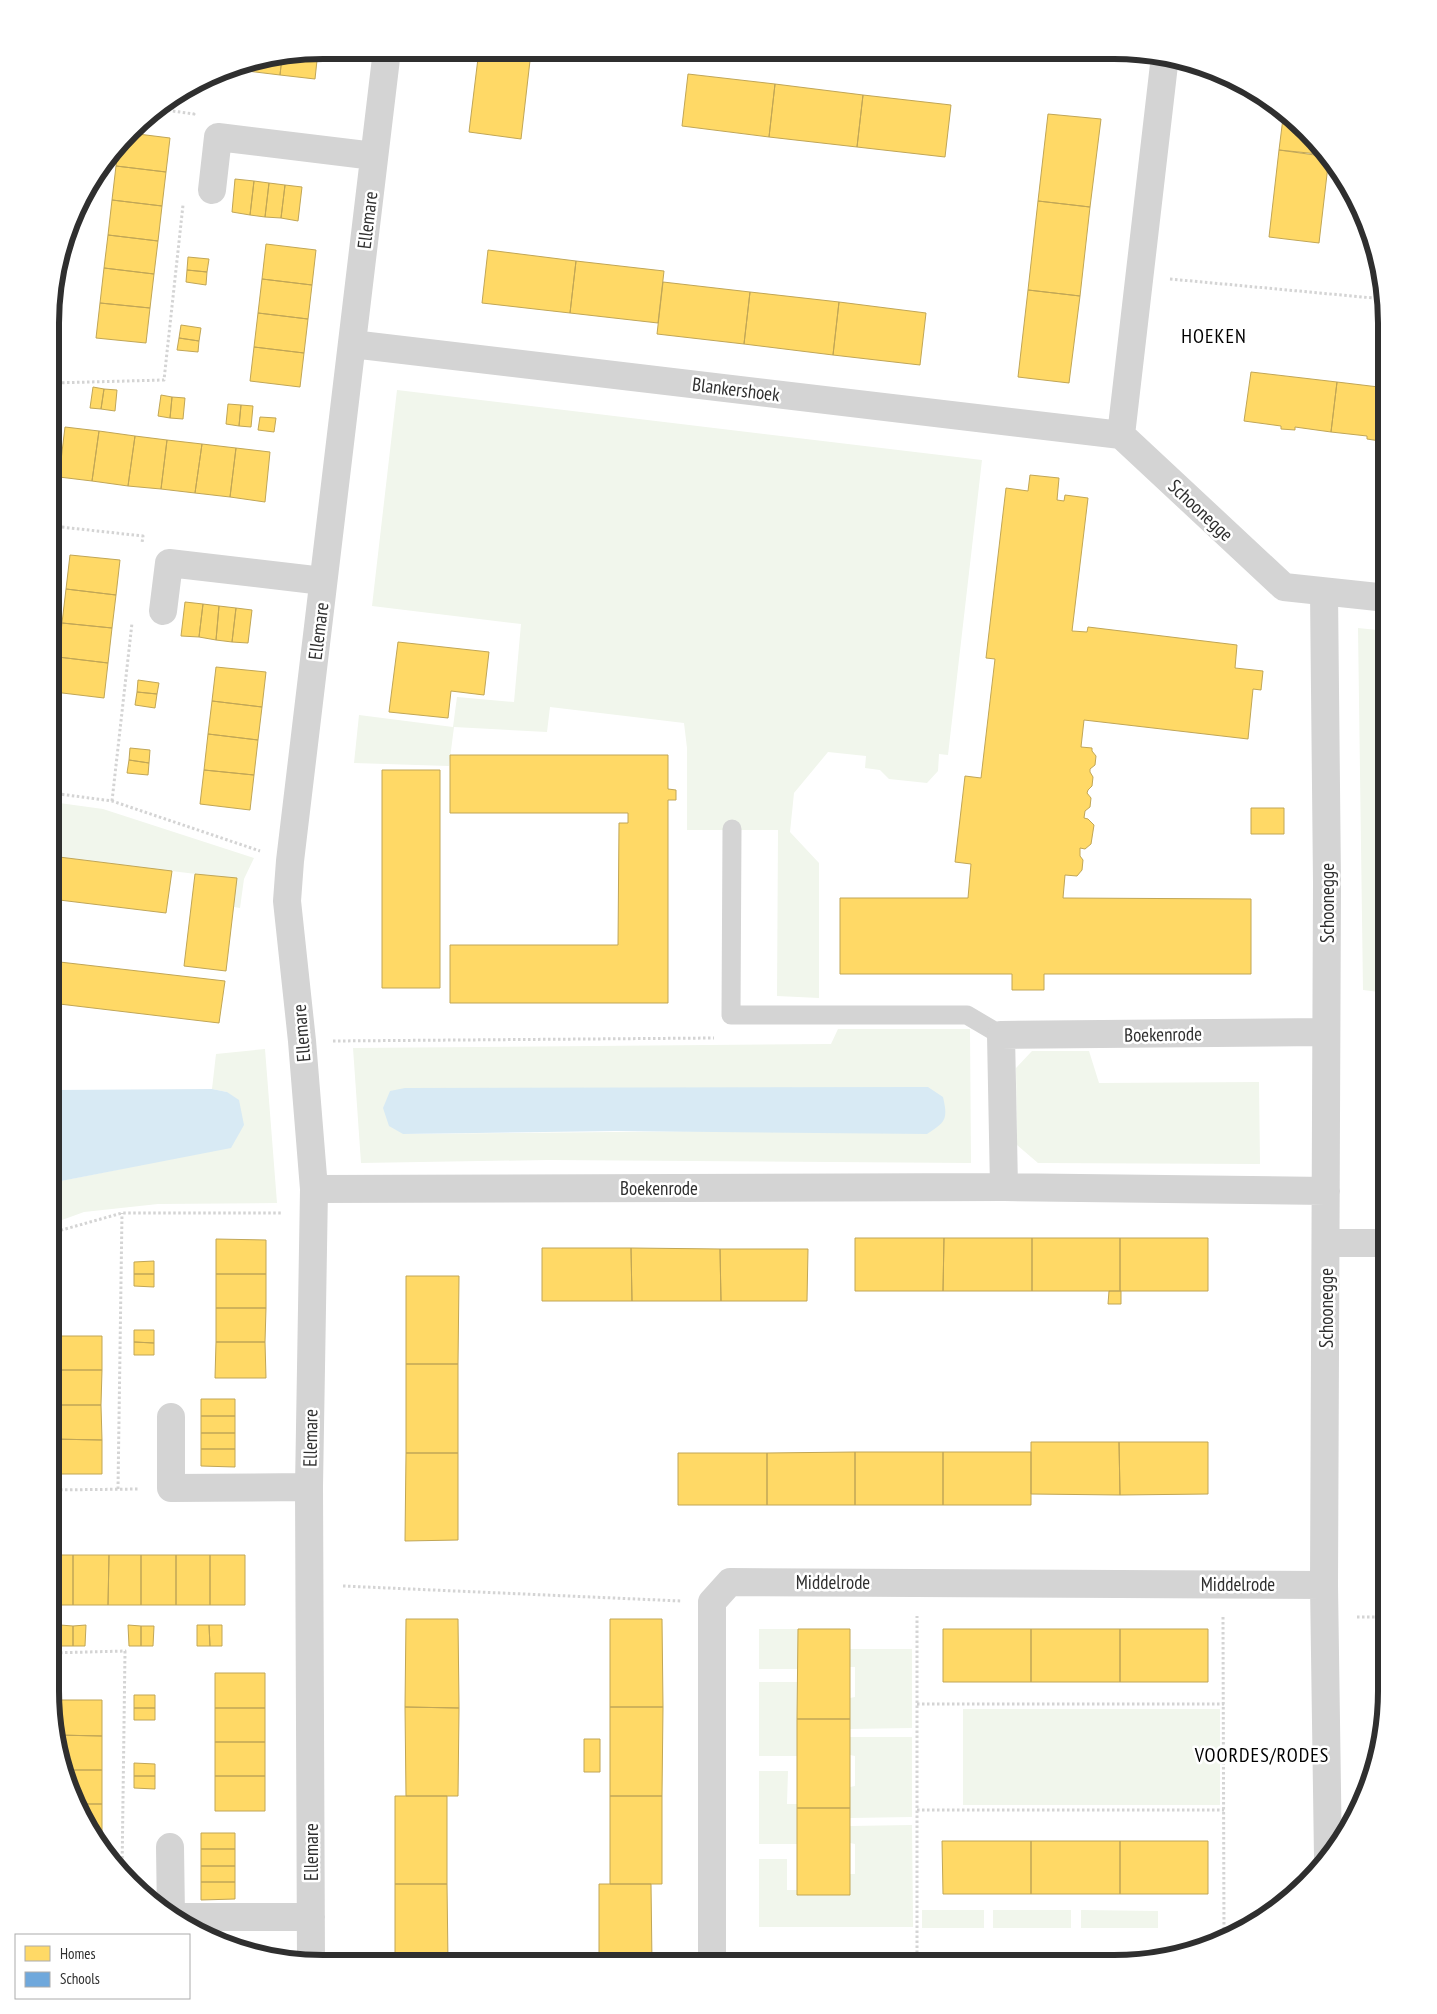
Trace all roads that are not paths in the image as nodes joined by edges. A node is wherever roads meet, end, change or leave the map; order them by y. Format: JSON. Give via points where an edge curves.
{"nodes":[{"id":1,"x":386,"y":59,"type":"edge"},
{"id":2,"x":1164,"y":64,"type":"edge"},
{"id":3,"x":374,"y":156,"type":"junction"},
{"id":4,"x":212,"y":190,"type":"dead end"},
{"id":5,"x":352,"y":344,"type":"junction"},
{"id":6,"x":1121,"y":435,"type":"junction"},
{"id":7,"x":323,"y":581,"type":"junction"},
{"id":8,"x":1324,"y":592,"type":"junction"},
{"id":9,"x":1378,"y":597,"type":"edge"},
{"id":10,"x":163,"y":611,"type":"dead end"},
{"id":11,"x":732,"y":830,"type":"dead end"},
{"id":12,"x":1326,"y":1032,"type":"junction"},
{"id":13,"x":1001,"y":1035,"type":"junction"},
{"id":14,"x":1004,"y":1187,"type":"junction"},
{"id":15,"x":1326,"y":1191,"type":"junction"},
{"id":16,"x":314,"y":1201,"type":"junction"},
{"id":17,"x":1326,"y":1243,"type":"junction"},
{"id":18,"x":1378,"y":1243,"type":"edge"},
{"id":19,"x":171,"y":1417,"type":"dead end"},
{"id":20,"x":309,"y":1487,"type":"junction"},
{"id":21,"x":1324,"y":1585,"type":"junction"},
{"id":22,"x":170,"y":1847,"type":"dead end"},
{"id":23,"x":1328,"y":1847,"type":"edge"},
{"id":24,"x":172,"y":1908,"type":"edge"},
{"id":25,"x":184,"y":1916,"type":"edge"},
{"id":26,"x":311,"y":1917,"type":"junction"},
{"id":27,"x":311,"y":1955,"type":"edge"},
{"id":28,"x":712,"y":1955,"type":"edge"}],
"edges":[{"from":1,"to":3,"type":"street","name":"Ellemare"},
{"from":2,"to":6,"type":"street"},
{"from":3,"to":4,"type":"street","via":[[218,137]]},
{"from":3,"to":5,"type":"street","name":"Ellemare"},
{"from":5,"to":6,"type":"street","name":"Blankershoek"},
{"from":5,"to":7,"type":"street","name":"Ellemare"},
{"from":6,"to":8,"type":"street","name":"Schoonegge","via":[[1284,587]]},
{"from":7,"to":10,"type":"street","name":"Ellemare","via":[[169,563]]},
{"from":7,"to":16,"type":"street","name":"Ellemare","via":[[287,901]]},
{"from":8,"to":9,"type":"street"},
{"from":8,"to":12,"type":"street","name":"Schoonegge"},
{"from":11,"to":13,"type":"lane","via":[[731,1015],[967,1015]]},
{"from":12,"to":13,"type":"street","name":"Boekenrode"},
{"from":12,"to":15,"type":"street","name":"Schoonegge"},
{"from":13,"to":14,"type":"street"},
{"from":14,"to":15,"type":"street","name":"Boekenrode"},
{"from":14,"to":16,"type":"street","name":"Boekenrode"},
{"from":15,"to":17,"type":"street","name":"Schoonegge"},
{"from":16,"to":20,"type":"street","name":"Ellemare"},
{"from":17,"to":18,"type":"street"},
{"from":17,"to":21,"type":"street","name":"Schoonegge"},
{"from":19,"to":20,"type":"street","name":"Ellemare","via":[[171,1488]]},
{"from":20,"to":26,"type":"street","name":"Ellemare"},
{"from":21,"to":23,"type":"street","name":"Schoonegge"},
{"from":21,"to":28,"type":"street","name":"Middelrode","via":[[730,1582],[712,1602]]},
{"from":22,"to":24,"type":"street"},
{"from":25,"to":26,"type":"street"},
{"from":26,"to":27,"type":"street","name":"Ellemare"}]}
